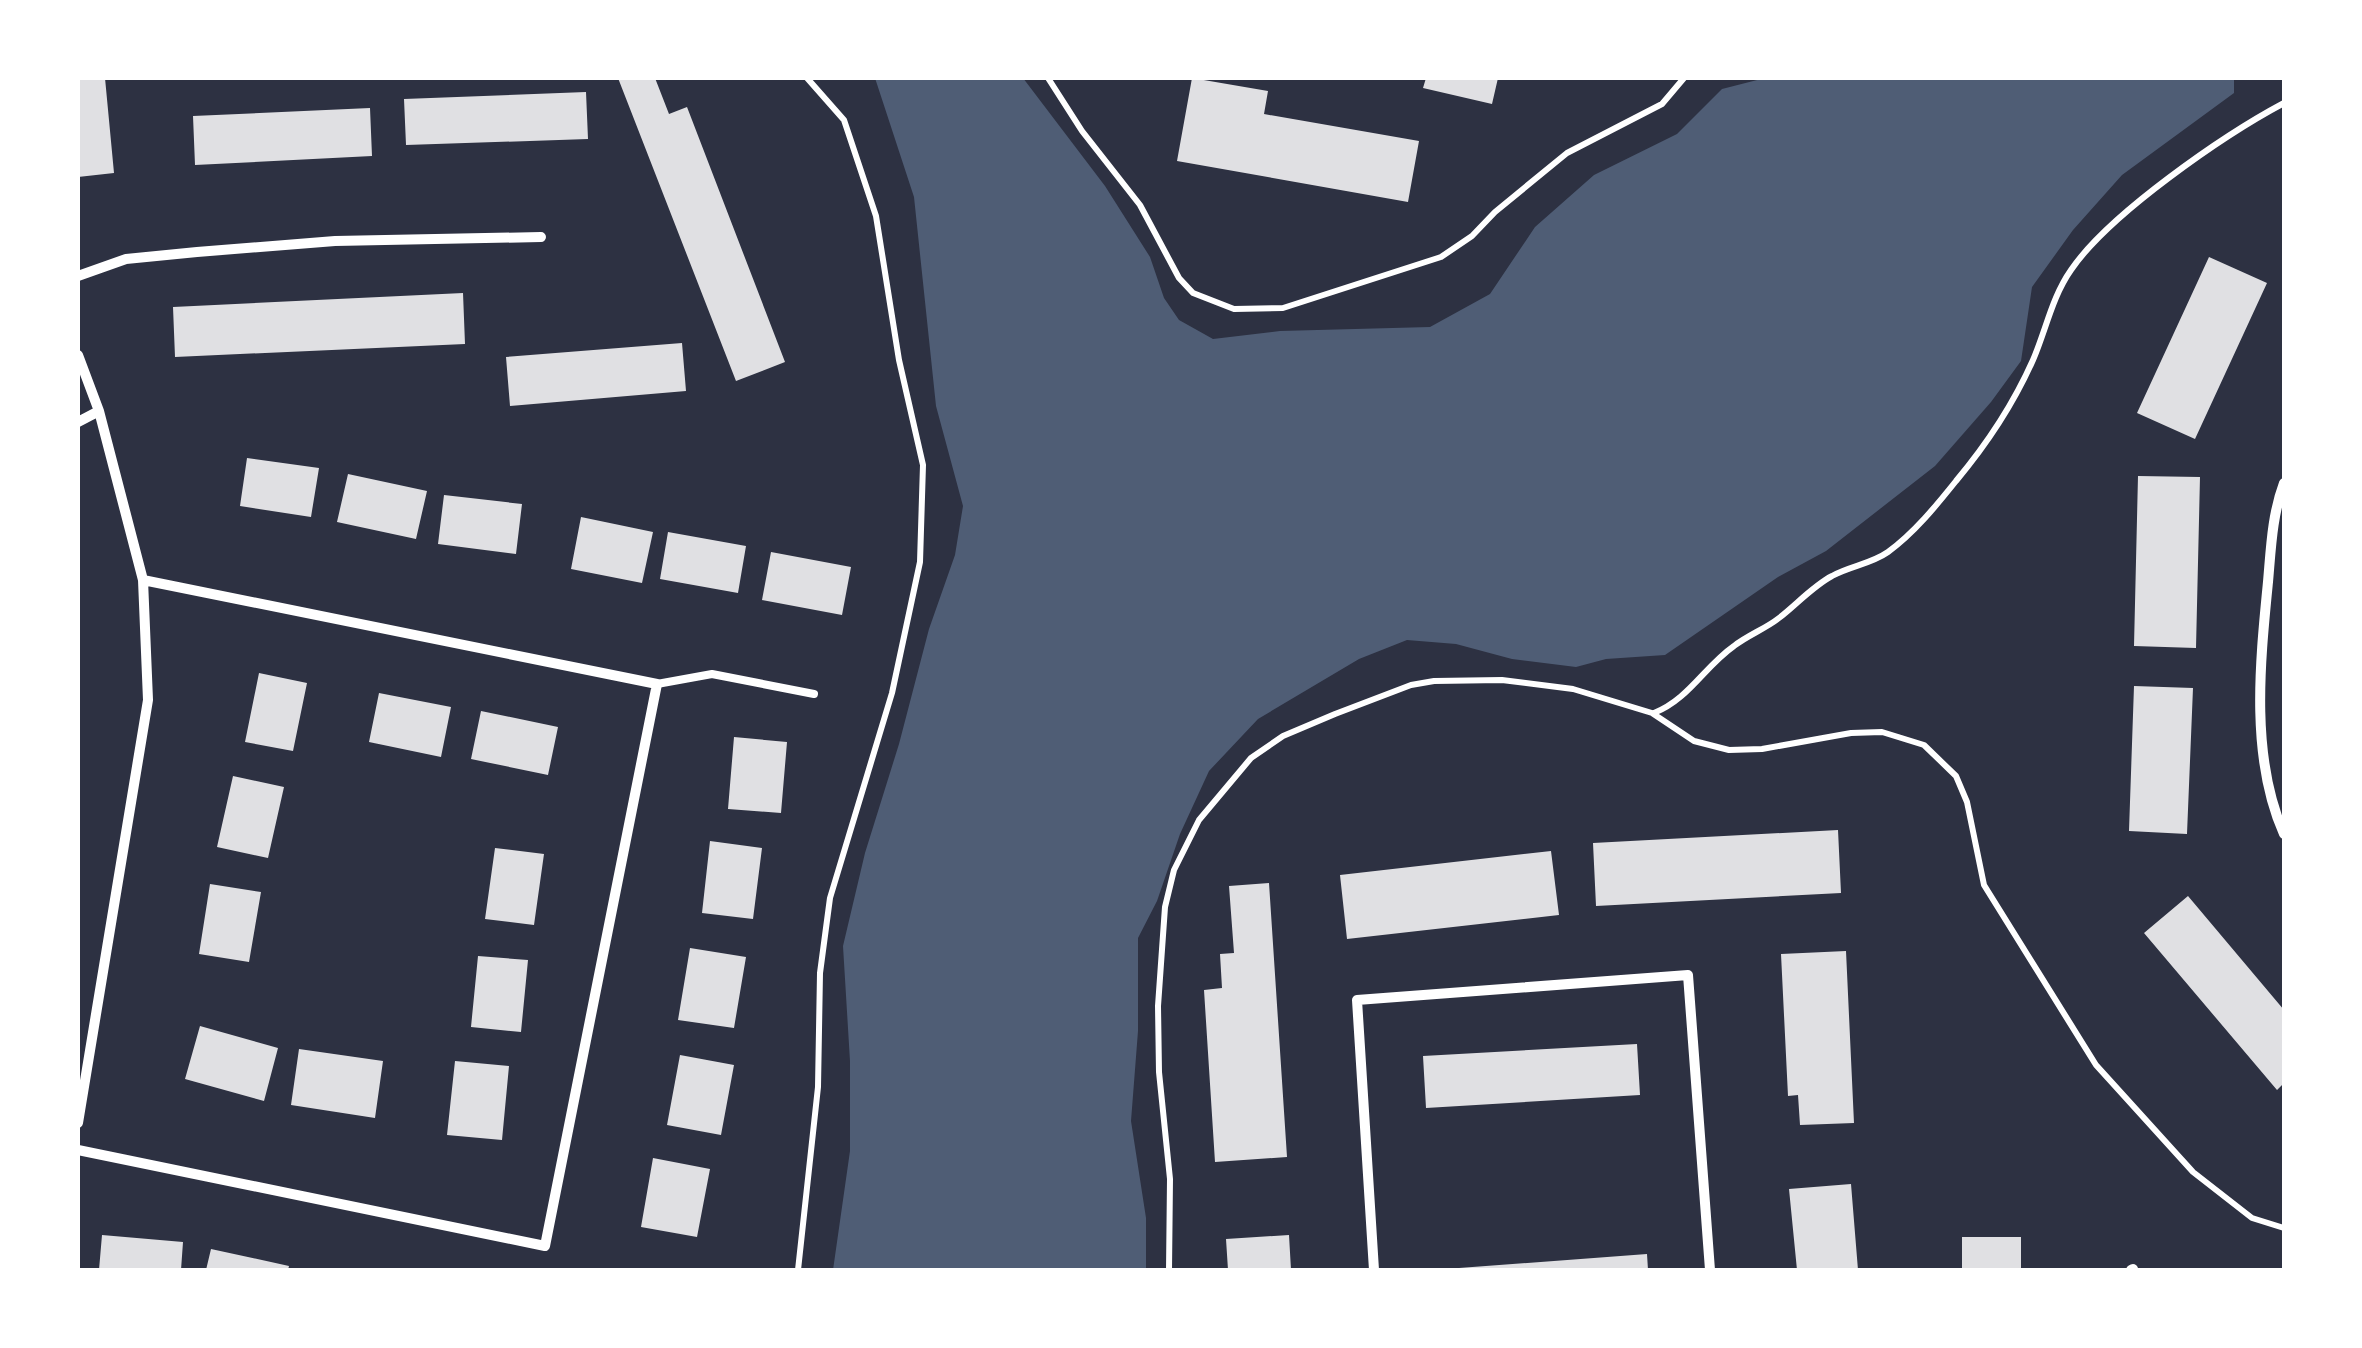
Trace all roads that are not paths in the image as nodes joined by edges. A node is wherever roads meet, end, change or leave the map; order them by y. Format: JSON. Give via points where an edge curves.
{"nodes":[{"id":1,"x":541,"y":237,"type":"dead end"},
{"id":2,"x":78,"y":276,"type":"edge"},
{"id":3,"x":79,"y":361,"type":"edge"},
{"id":4,"x":99,"y":412,"type":"junction"},
{"id":5,"x":78,"y":422,"type":"edge"},
{"id":6,"x":2284,"y":483,"type":"edge"},
{"id":7,"x":142,"y":580,"type":"junction"},
{"id":8,"x":657,"y":684,"type":"junction"},
{"id":9,"x":814,"y":694,"type":"dead end"},
{"id":10,"x":2284,"y":834,"type":"edge"},
{"id":11,"x":78,"y":1124,"type":"edge"},
{"id":12,"x":78,"y":1150,"type":"edge"},
{"id":13,"x":1374,"y":1270,"type":"edge"},
{"id":14,"x":1710,"y":1270,"type":"edge"}],
"edges":[{"from":1,"to":2,"type":"street","via":[[335,240],[126,259]]},
{"from":3,"to":4,"type":"street"},
{"from":4,"to":5,"type":"street"},
{"from":4,"to":7,"type":"street"},
{"from":6,"to":10,"type":"street","via":[[2275,508],[2260,656],[2264,754]]},
{"from":7,"to":8,"type":"street"},
{"from":7,"to":11,"type":"street","via":[[148,700]]},
{"from":8,"to":9,"type":"lane","via":[[712,674]]},
{"from":8,"to":12,"type":"street","via":[[545,1246]]},
{"from":13,"to":14,"type":"street","via":[[1357,1000],[1688,975]]}]}
